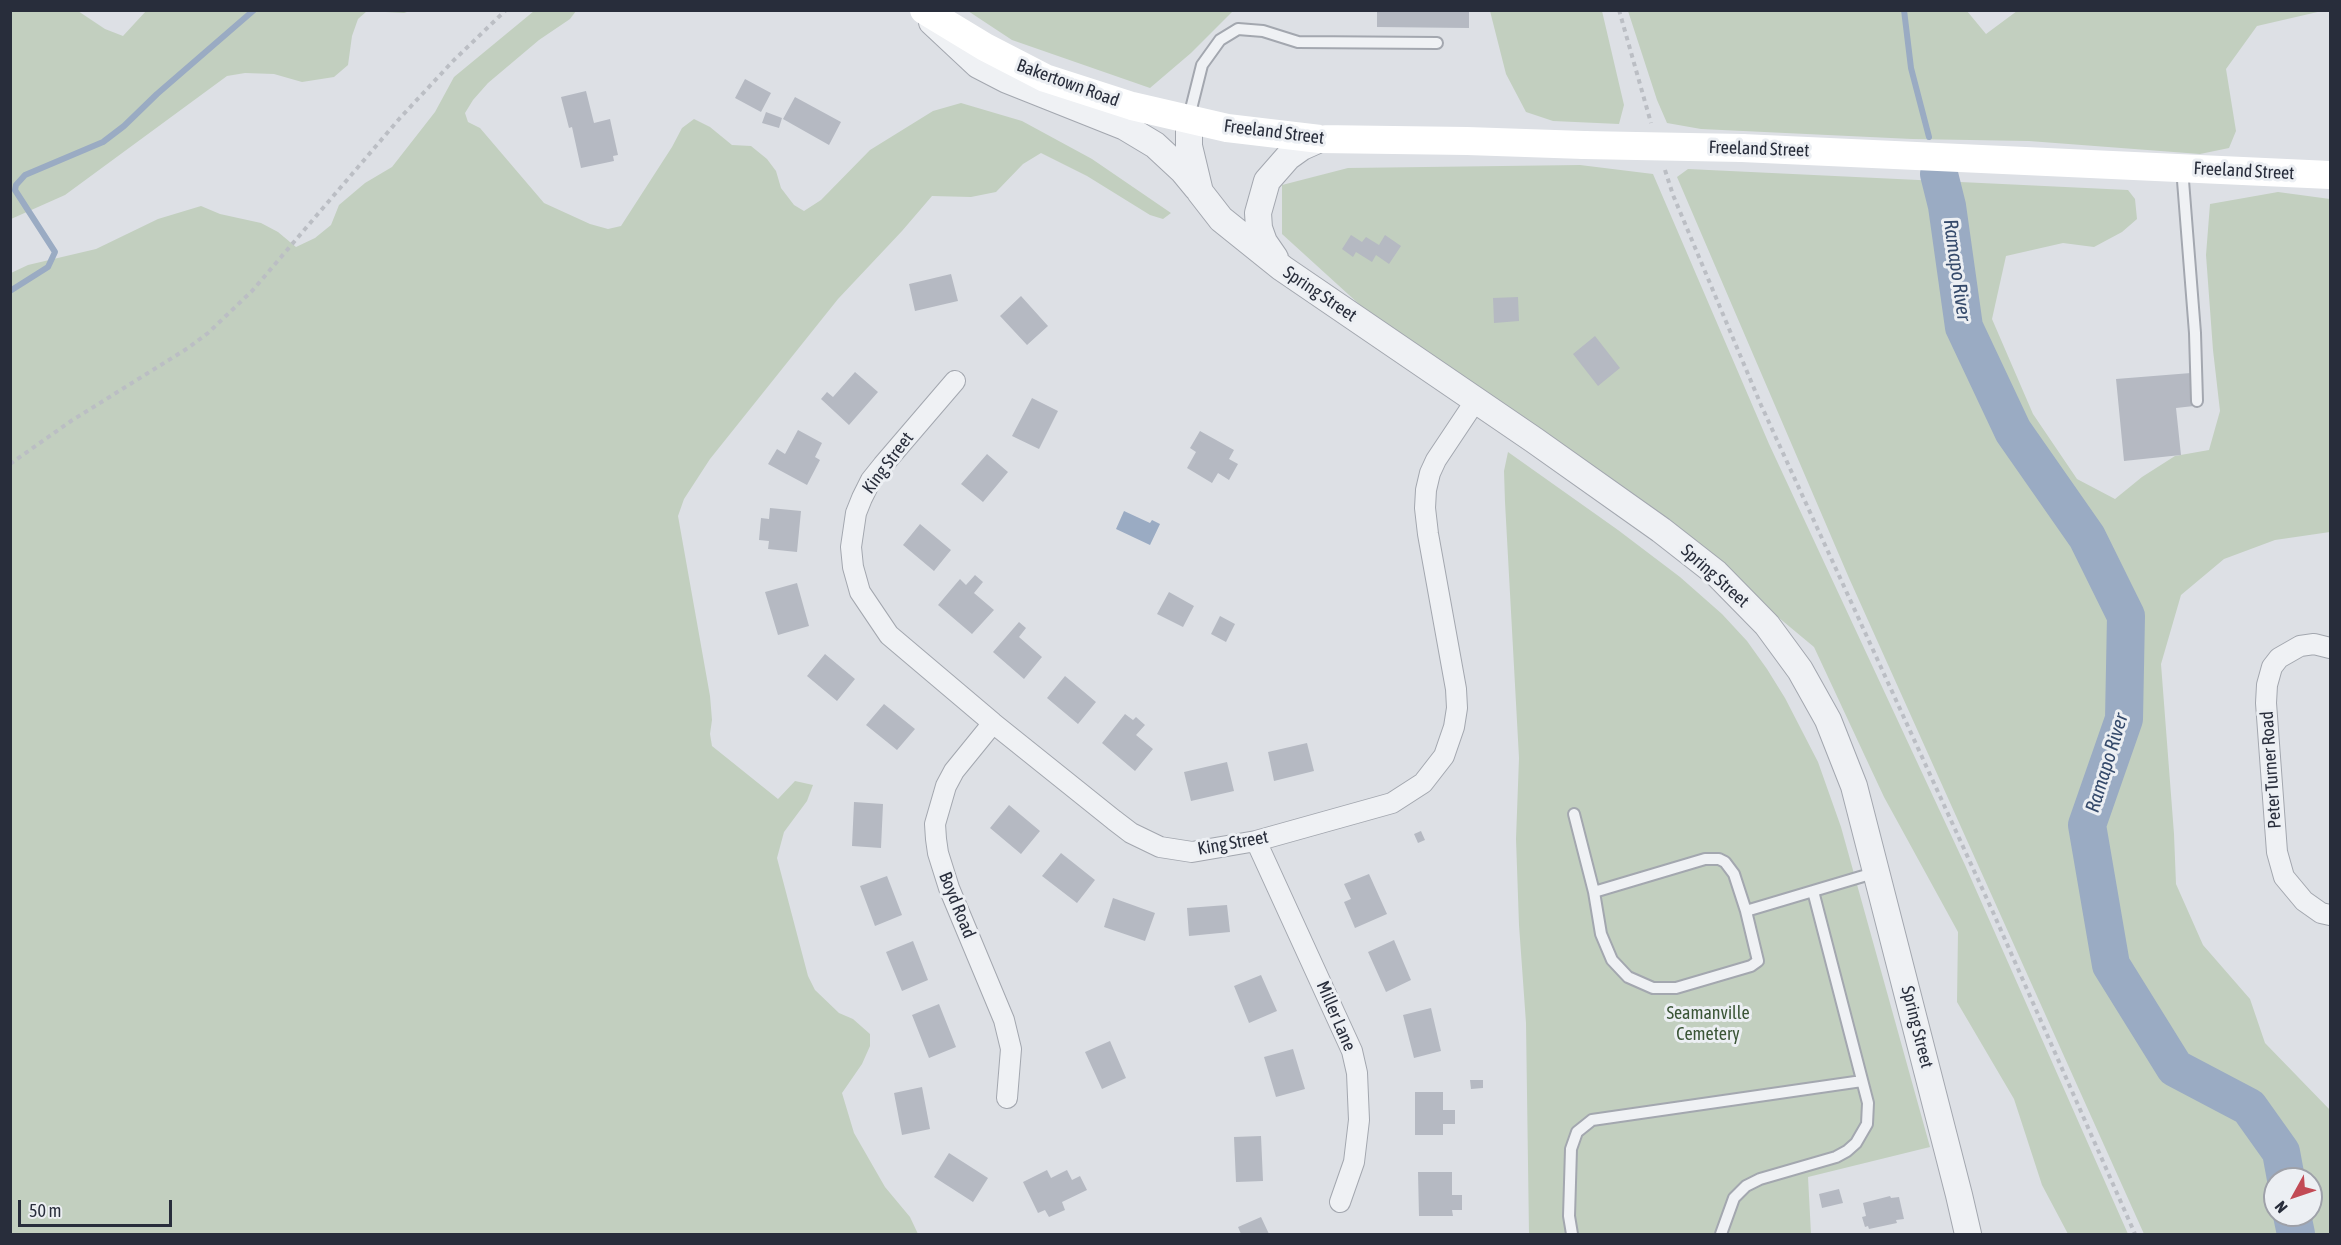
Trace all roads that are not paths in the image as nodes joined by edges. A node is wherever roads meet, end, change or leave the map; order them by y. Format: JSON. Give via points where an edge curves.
{"nodes":[{"id":1,"x":923,"y":10,"type":"edge"},
{"id":2,"x":1437,"y":43,"type":"dead end"},
{"id":3,"x":1188,"y":120,"type":"junction"},
{"id":4,"x":1320,"y":139,"type":"junction"},
{"id":5,"x":2182,"y":168,"type":"junction"},
{"id":6,"x":2331,"y":175,"type":"edge"},
{"id":7,"x":1200,"y":192,"type":"junction"},
{"id":8,"x":1282,"y":268,"type":"junction"},
{"id":9,"x":955,"y":381,"type":"dead end"},
{"id":10,"x":1476,"y":400,"type":"junction"},
{"id":11,"x":2197,"y":400,"type":"dead end"},
{"id":12,"x":2331,"y":648,"type":"edge"},
{"id":13,"x":993,"y":723,"type":"junction"},
{"id":14,"x":1574,"y":814,"type":"dead end"},
{"id":15,"x":1256,"y":841,"type":"junction"},
{"id":16,"x":1878,"y":872,"type":"junction"},
{"id":17,"x":1813,"y":891,"type":"junction"},
{"id":18,"x":1594,"y":892,"type":"junction"},
{"id":19,"x":1746,"y":911,"type":"junction"},
{"id":20,"x":2331,"y":915,"type":"edge"},
{"id":21,"x":1862,"y":1081,"type":"junction"},
{"id":22,"x":1007,"y":1098,"type":"dead end"},
{"id":23,"x":1340,"y":1202,"type":"dead end"},
{"id":24,"x":1572,"y":1234,"type":"edge"},
{"id":25,"x":1720,"y":1234,"type":"edge"},
{"id":26,"x":1968,"y":1234,"type":"edge"}],
"edges":[{"from":1,"to":3,"type":"main road","name":"Bakertown Road","via":[[1045,78]]},
{"from":1,"to":7,"type":"street","via":[[978,65],[1125,127],[1168,156]]},
{"from":2,"to":3,"type":"lane","via":[[1298,42],[1263,31],[1238,29],[1220,40],[1202,65]]},
{"from":3,"to":4,"type":"main road","name":"Freeland Street","via":[[1257,133]]},
{"from":3,"to":7,"type":"street","name":"Spring Street","via":[[1189,146]]},
{"from":4,"to":5,"type":"main road","name":"Freeland Street","bridge":true,"via":[[1742,147]]},
{"from":4,"to":8,"type":"street","via":[[1302,147],[1276,168],[1261,196],[1259,228]]},
{"from":5,"to":6,"type":"main road","name":"Freeland Street"},
{"from":5,"to":11,"type":"lane"},
{"from":7,"to":8,"type":"street","name":"Spring Street","via":[[1221,219]]},
{"from":8,"to":10,"type":"street","name":"Spring Street"},
{"from":9,"to":13,"type":"street","name":"King Street","via":[[871,480],[854,522],[853,567],[860,592],[890,635]]},
{"from":10,"to":15,"type":"street","name":"King Street","via":[[1436,460],[1426,490],[1428,534],[1456,689],[1454,727],[1444,756],[1423,783],[1392,803]]},
{"from":10,"to":16,"type":"street","name":"Spring Street","via":[[1661,530],[1716,573],[1767,625],[1800,670],[1828,720],[1854,786]]},
{"from":12,"to":20,"type":"street","name":"Peter Turner Road","via":[[2300,646],[2280,658],[2272,667],[2266,703],[2277,852],[2284,877],[2304,901]]},
{"from":13,"to":15,"type":"street","name":"King Street","via":[[1114,820],[1153,844],[1192,852]]},
{"from":13,"to":22,"type":"street","name":"Boyd Road","via":[[954,771],[935,824],[941,864],[1006,1027],[1011,1049]]},
{"from":14,"to":18,"type":"lane"},
{"from":15,"to":23,"type":"street","name":"Miller Lane","via":[[1352,1052],[1357,1073],[1359,1120],[1354,1162]]},
{"from":16,"to":17,"type":"lane"},
{"from":16,"to":26,"type":"street","name":"Spring Street"},
{"from":17,"to":19,"type":"lane"},
{"from":17,"to":21,"type":"lane"},
{"from":18,"to":19,"type":"lane","via":[[1713,858],[1725,862],[1734,874]]},
{"from":18,"to":19,"type":"lane","via":[[1601,934],[1612,960],[1635,981],[1665,989],[1755,963],[1758,956]]},
{"from":21,"to":24,"type":"lane","via":[[1592,1120],[1577,1131],[1571,1149]]},
{"from":21,"to":25,"type":"lane","via":[[1869,1114],[1856,1143],[1828,1160],[1746,1186],[1734,1198]]}]}
